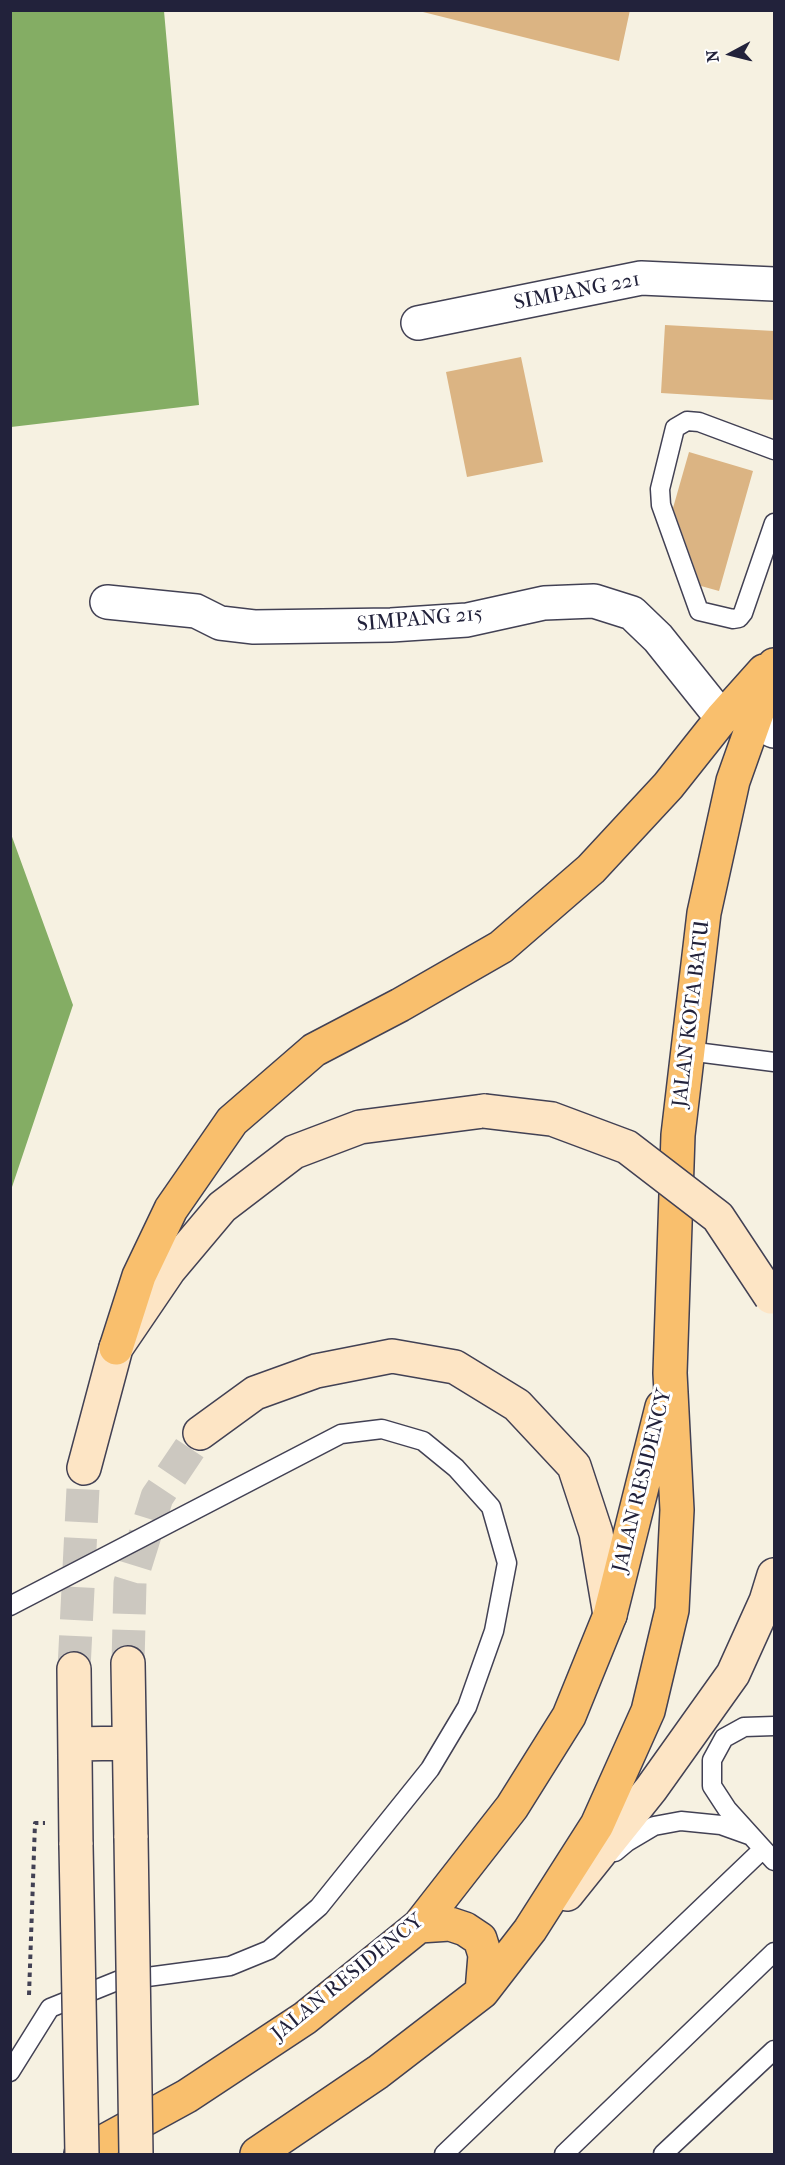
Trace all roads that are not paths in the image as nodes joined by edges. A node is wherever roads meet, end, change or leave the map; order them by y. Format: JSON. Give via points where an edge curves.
{"nodes":[{"id":1,"x":774,"y":284,"type":"edge"},
{"id":2,"x":418,"y":323,"type":"dead end"},
{"id":3,"x":774,"y":450,"type":"edge"},
{"id":4,"x":774,"y":523,"type":"edge"},
{"id":5,"x":107,"y":602,"type":"dead end"},
{"id":6,"x":774,"y":660,"type":"edge"},
{"id":7,"x":774,"y":665,"type":"edge"},
{"id":8,"x":750,"y":724,"type":"edge"},
{"id":9,"x":688,"y":1050,"type":"junction"},
{"id":10,"x":774,"y":1062,"type":"edge"},
{"id":11,"x":772,"y":1303,"type":"edge"},
{"id":12,"x":116,"y":1348,"type":"junction"},
{"id":13,"x":670,"y":1372,"type":"junction"},
{"id":14,"x":200,"y":1433,"type":"tunnel mouth"},
{"id":15,"x":84,"y":1468,"type":"tunnel mouth"},
{"id":16,"x":774,"y":1575,"type":"edge"},
{"id":17,"x":10,"y":1606,"type":"edge"},
{"id":18,"x":610,"y":1615,"type":"junction"},
{"id":19,"x":128,"y":1664,"type":"tunnel mouth"},
{"id":20,"x":74,"y":1670,"type":"tunnel mouth"},
{"id":21,"x":774,"y":1726,"type":"edge"},
{"id":22,"x":129,"y":1743,"type":"junction"},
{"id":23,"x":75,"y":1744,"type":"junction"},
{"id":24,"x":749,"y":1835,"type":"junction"},
{"id":25,"x":769,"y":1855,"type":"edge"},
{"id":26,"x":559,"y":1904,"type":"junction"},
{"id":27,"x":419,"y":1926,"type":"junction"},
{"id":28,"x":530,"y":1930,"type":"junction"},
{"id":29,"x":774,"y":1952,"type":"edge"},
{"id":30,"x":482,"y":1992,"type":"junction"},
{"id":31,"x":774,"y":2050,"type":"edge"},
{"id":32,"x":10,"y":2072,"type":"edge"},
{"id":33,"x":266,"y":2152,"type":"edge"},
{"id":34,"x":81,"y":2154,"type":"edge"},
{"id":35,"x":136,"y":2154,"type":"edge"},
{"id":36,"x":444,"y":2154,"type":"edge"},
{"id":37,"x":564,"y":2154,"type":"edge"},
{"id":38,"x":663,"y":2154,"type":"edge"}],
"edges":[{"from":1,"to":2,"type":"street","name":"SIMPANG 221","via":[[641,278]]},
{"from":3,"to":4,"type":"lane","via":[[699,422],[687,421],[675,428],[660,489],[662,506],[699,611],[739,618]]},
{"from":5,"to":8,"type":"street","name":"SIMPANG 215","via":[[196,611],[220,623],[254,627],[467,620],[544,603],[594,601],[632,613]]},
{"from":6,"to":8,"type":"main road"},
{"from":7,"to":8,"type":"main road","name":"JALAN KOTA BATU"},
{"from":8,"to":9,"type":"main road","name":"JALAN KOTA BATU","via":[[733,781],[704,913]]},
{"from":8,"to":12,"type":"main road","via":[[668,786],[591,869],[501,947],[314,1050],[232,1121],[171,1209],[139,1276]]},
{"from":9,"to":10,"type":"lane"},
{"from":9,"to":13,"type":"main road","name":"JALAN KOTA BATU","via":[[678,1135]]},
{"from":11,"to":12,"type":"main road","bridge":true,"via":[[718,1217],[627,1147],[552,1119],[484,1111],[360,1127],[294,1152],[222,1207],[169,1270]]},
{"from":12,"to":15,"type":"main road"},
{"from":13,"to":18,"type":"main road","name":"JALAN RESIDENCY"},
{"from":13,"to":28,"type":"main road","name":"JALAN RESIDENCY","via":[[677,1510],[672,1610],[648,1712],[597,1825]]},
{"from":14,"to":18,"type":"main road","via":[[255,1393],[316,1371],[392,1356],[455,1367],[517,1405],[574,1466],[596,1533]]},
{"from":16,"to":26,"type":"main road","via":[[733,1674],[651,1789]]},
{"from":17,"to":32,"type":"lane","via":[[341,1434],[382,1429],[423,1441],[456,1468],[491,1507],[507,1563],[494,1630],[466,1707],[430,1769],[319,1907],[268,1950],[230,1966],[117,1981],[50,2008]]},
{"from":18,"to":27,"type":"main road","name":"JALAN RESIDENCY","via":[[569,1716],[512,1807]]},
{"from":19,"to":22,"type":"main road"},
{"from":20,"to":23,"type":"main road"},
{"from":21,"to":24,"type":"lane","via":[[744,1727],[724,1738],[712,1760],[712,1786]]},
{"from":22,"to":23,"type":"main road"},
{"from":22,"to":35,"type":"main road","bridge":true},
{"from":23,"to":34,"type":"main road","bridge":true},
{"from":24,"to":25,"type":"lane"},
{"from":24,"to":26,"type":"lane","via":[[721,1825],[681,1821],[654,1826],[627,1842]]},
{"from":25,"to":36,"type":"lane"},
{"from":26,"to":28,"type":"main road"},
{"from":27,"to":30,"type":"main road","via":[[450,1924],[480,1940],[485,1955]]},
{"from":27,"to":34,"type":"main road","name":"JALAN RESIDENCY","via":[[305,2018],[187,2096]]},
{"from":28,"to":30,"type":"main road","name":"JALAN RESIDENCY"},
{"from":29,"to":37,"type":"lane"},
{"from":30,"to":33,"type":"main road","name":"JALAN RESIDENCY"},
{"from":31,"to":38,"type":"lane"}]}
